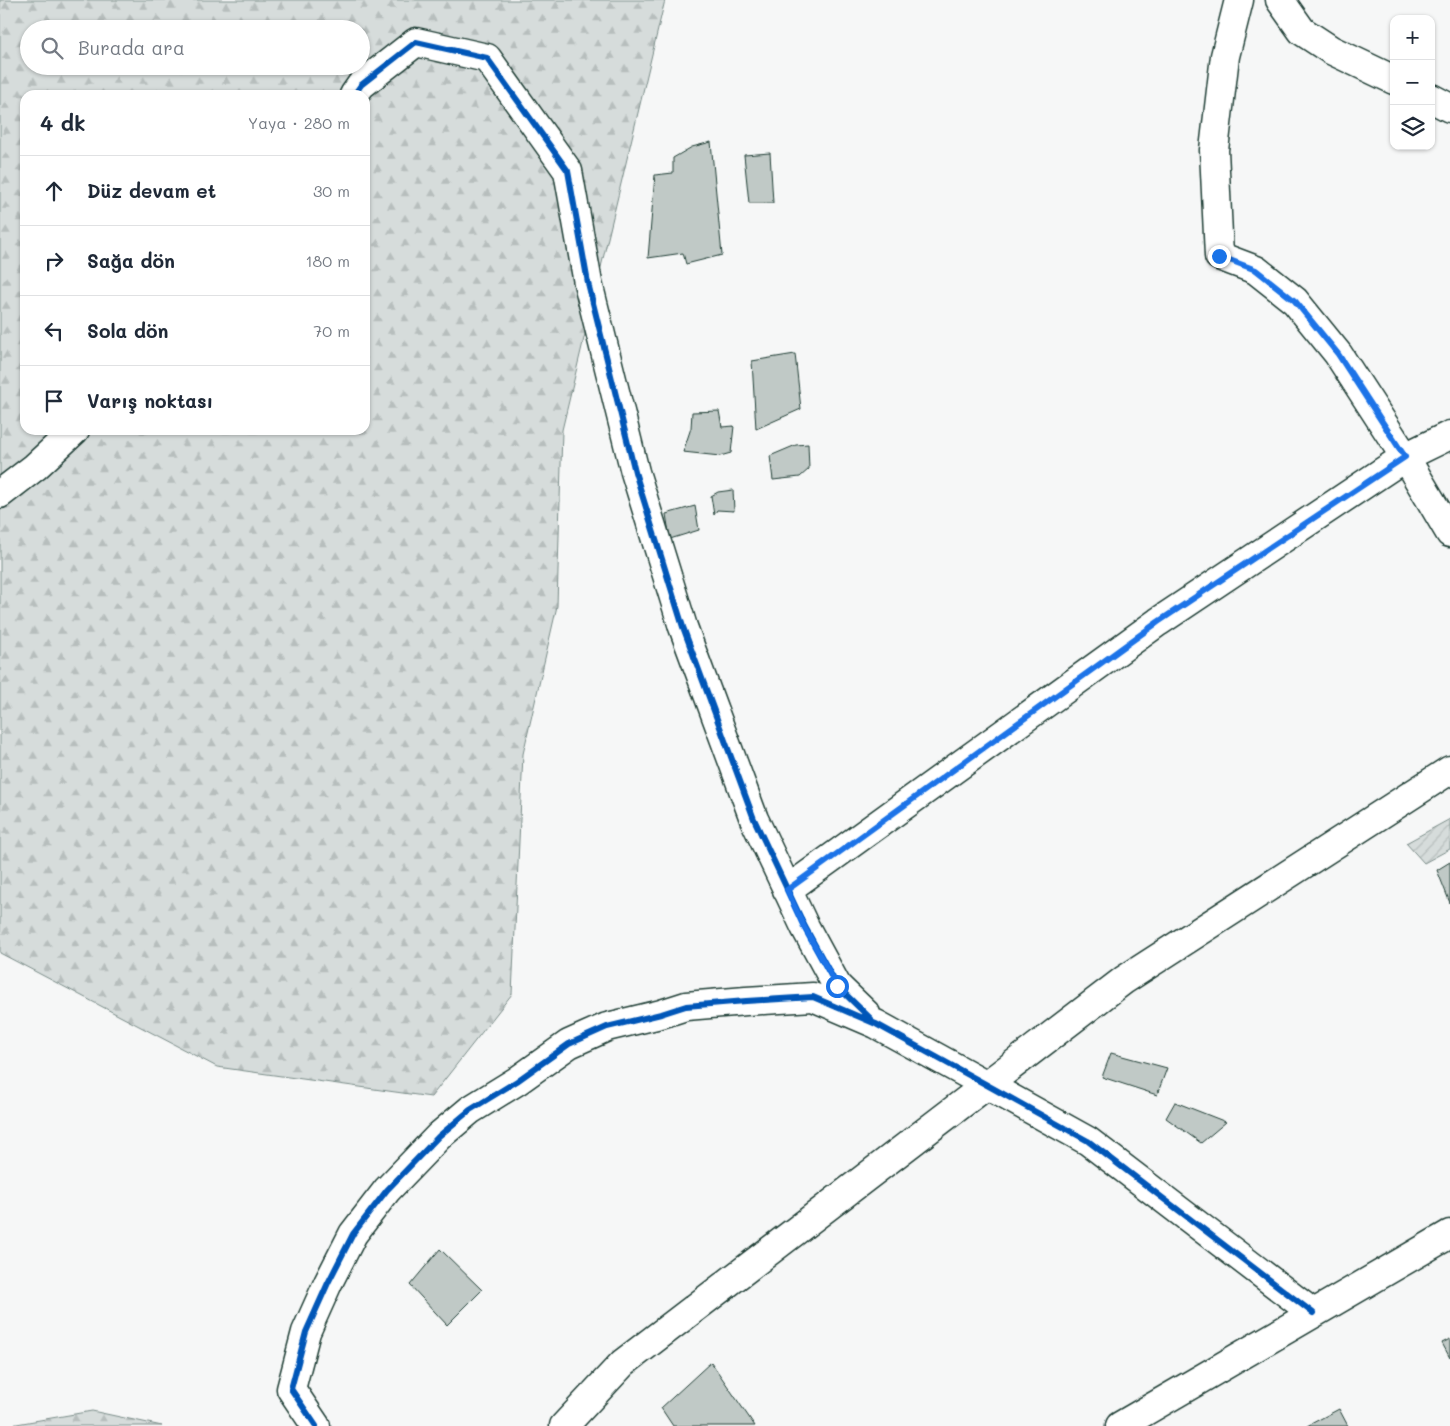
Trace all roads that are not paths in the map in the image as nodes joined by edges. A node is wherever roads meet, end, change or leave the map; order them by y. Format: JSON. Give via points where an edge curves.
{"nodes":[{"id":1,"x":1239,"y":0,"type":"edge"},
{"id":2,"x":1280,"y":0,"type":"edge"},
{"id":3,"x":1390,"y":78,"type":"edge"},
{"id":4,"x":358,"y":90,"type":"edge"},
{"id":5,"x":1435,"y":100,"type":"edge"},
{"id":6,"x":1450,"y":108,"type":"edge"},
{"id":7,"x":1450,"y":434,"type":"edge"},
{"id":8,"x":70,"y":435,"type":"edge"},
{"id":9,"x":1405,"y":457,"type":"junction"},
{"id":10,"x":0,"y":494,"type":"edge"},
{"id":11,"x":1450,"y":533,"type":"edge"},
{"id":12,"x":1450,"y":770,"type":"edge"},
{"id":13,"x":787,"y":890,"type":"junction"},
{"id":14,"x":876,"y":1024,"type":"junction"},
{"id":15,"x":987,"y":1085,"type":"junction"},
{"id":16,"x":1450,"y":1234,"type":"edge"},
{"id":17,"x":1313,"y":1313,"type":"junction"},
{"id":18,"x":316,"y":1426,"type":"edge"},
{"id":19,"x":564,"y":1426,"type":"edge"},
{"id":20,"x":1120,"y":1426,"type":"edge"}],
"edges":[{"from":1,"to":9,"type":"street","via":[[1225,56],[1214,150],[1219,256],[1256,270],[1295,301],[1338,354]]},
{"from":2,"to":3,"type":"street","via":[[1302,32]]},
{"from":4,"to":13,"type":"street","via":[[416,42],[487,58],[568,172],[588,283],[635,472],[683,626],[754,819]]},
{"from":5,"to":6,"type":"street"},
{"from":7,"to":9,"type":"street"},
{"from":8,"to":10,"type":"street"},
{"from":9,"to":11,"type":"street"},
{"from":9,"to":13,"type":"street","via":[[1158,622]]},
{"from":12,"to":15,"type":"street","via":[[1124,980]]},
{"from":13,"to":14,"type":"street","via":[[837,986]]},
{"from":14,"to":15,"type":"street"},
{"from":14,"to":18,"type":"street","via":[[813,997],[686,1006],[607,1027],[569,1044],[470,1110],[439,1136],[387,1190],[354,1234],[328,1283],[306,1332],[291,1389]]},
{"from":15,"to":17,"type":"street","via":[[1088,1141]]},
{"from":15,"to":19,"type":"street","via":[[623,1362]]},
{"from":16,"to":17,"type":"street"},
{"from":17,"to":20,"type":"street"}]}
